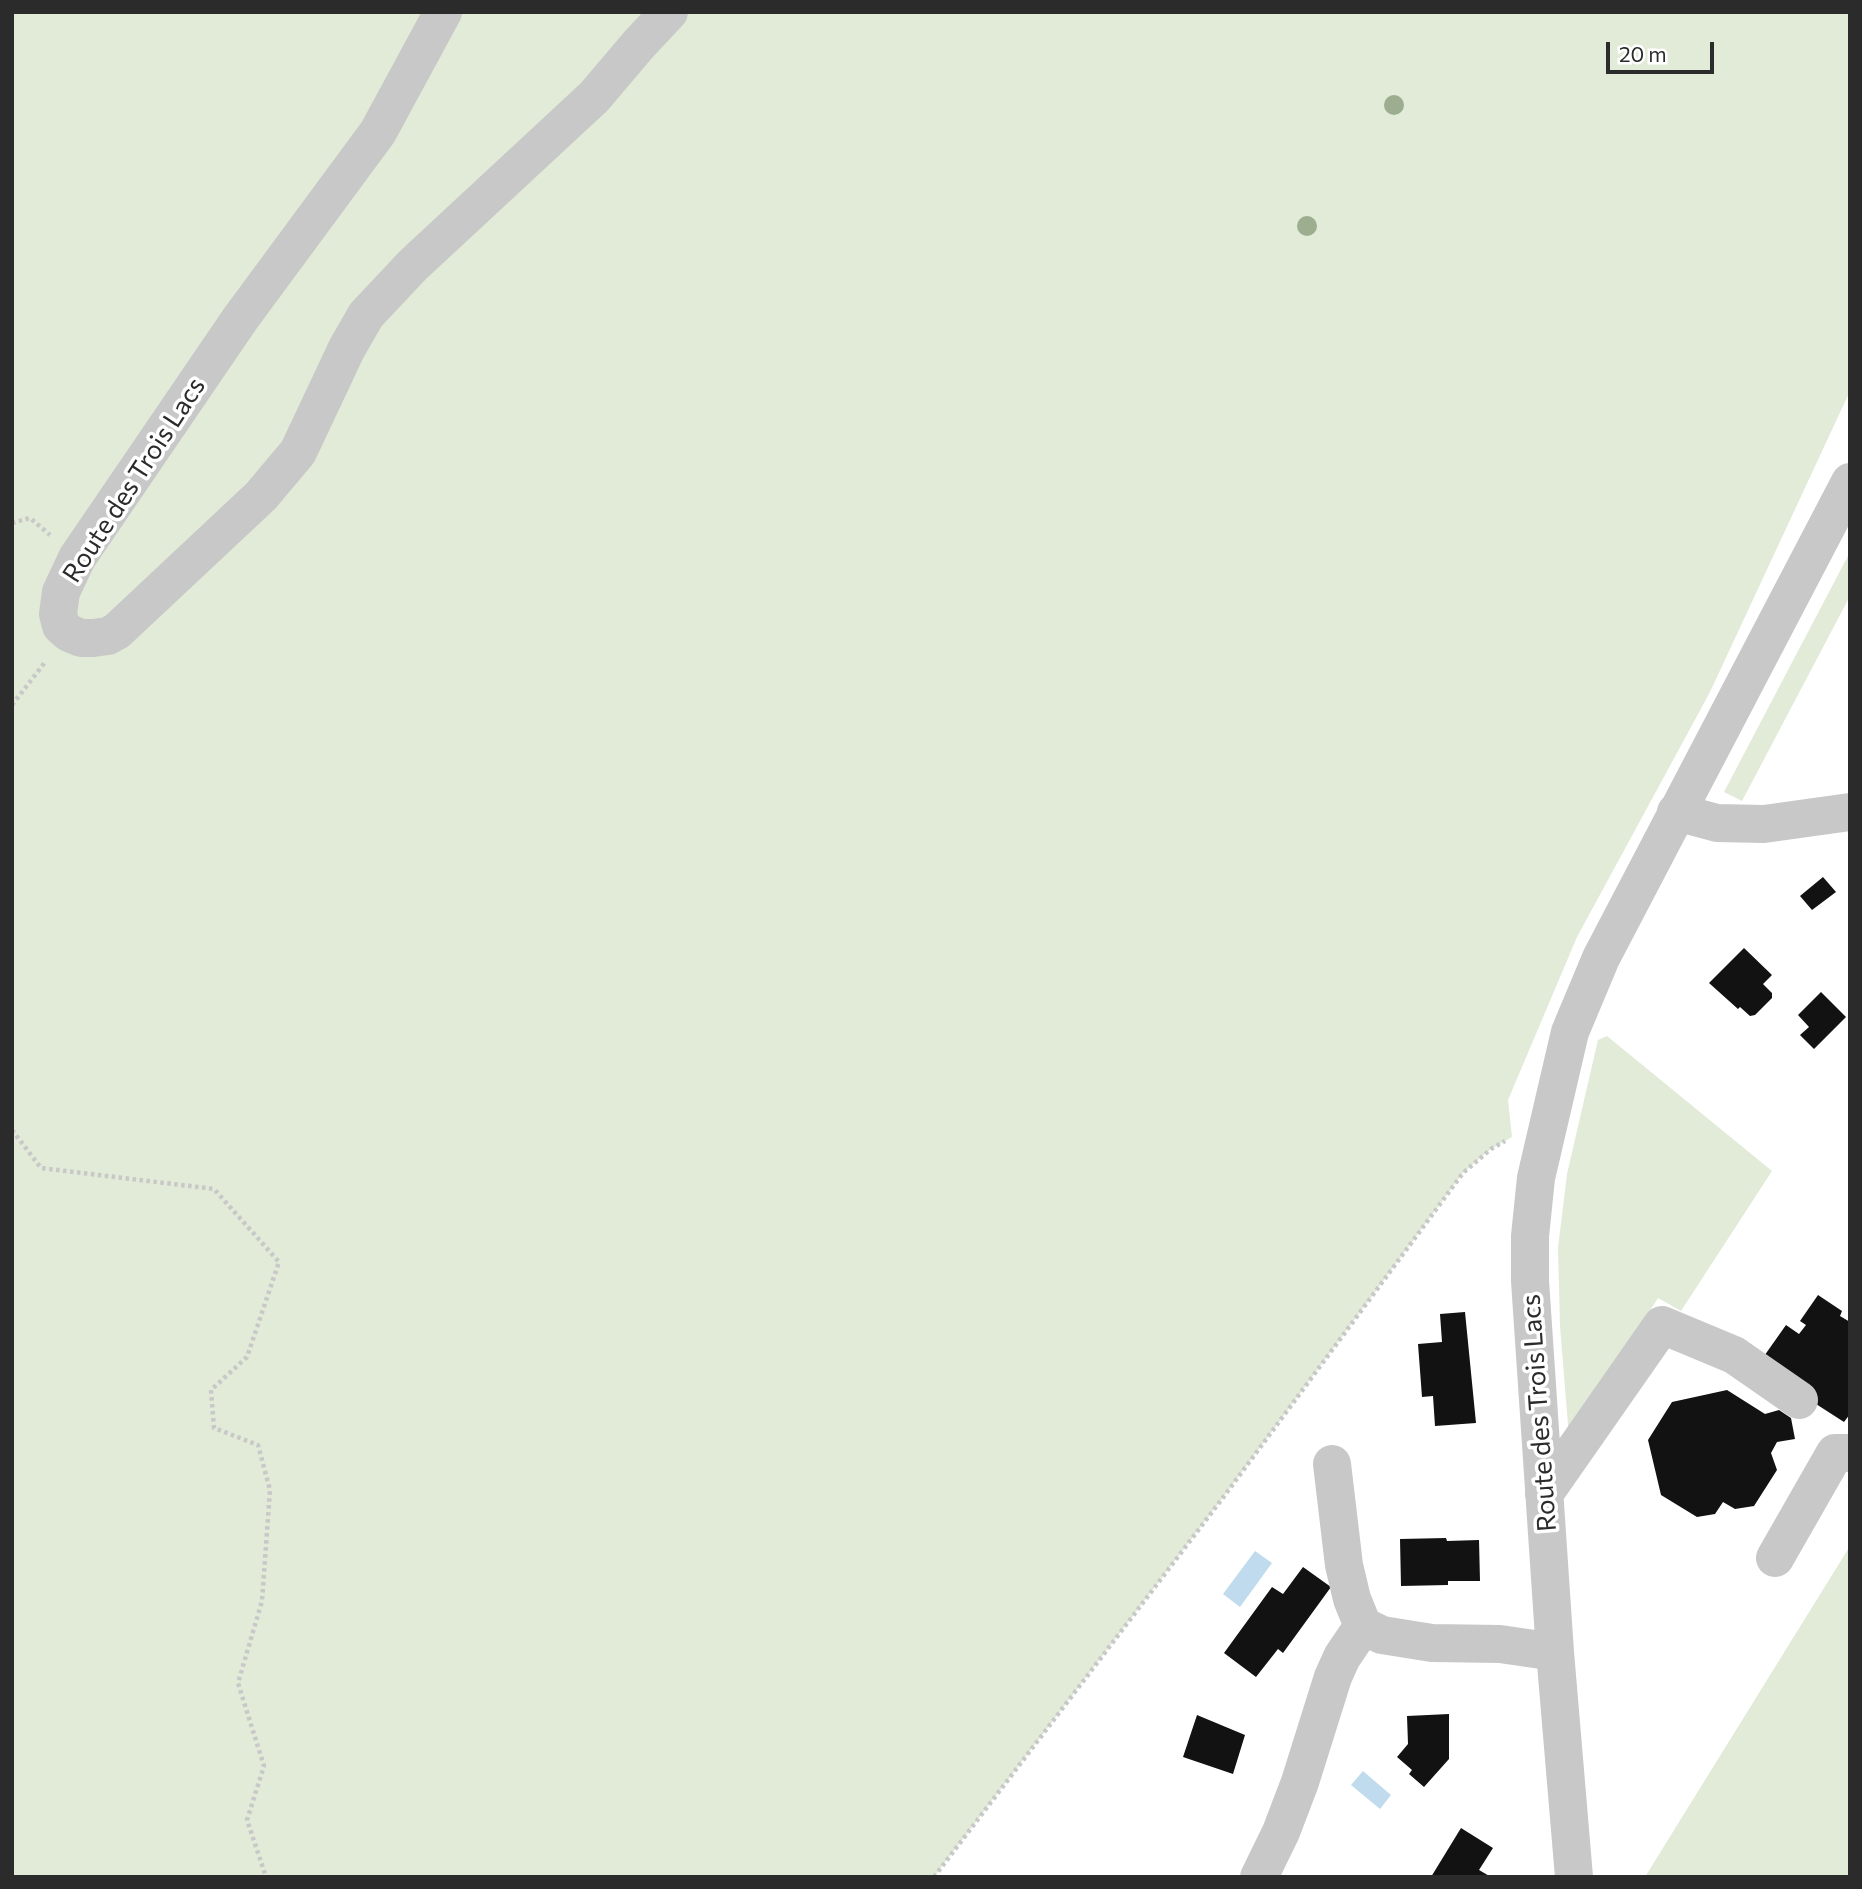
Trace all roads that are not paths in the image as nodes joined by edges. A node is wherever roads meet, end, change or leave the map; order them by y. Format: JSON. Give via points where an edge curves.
{"nodes":[{"id":1,"x":443,"y":12,"type":"edge"},
{"id":2,"x":669,"y":12,"type":"edge"},
{"id":3,"x":1850,"y":482,"type":"edge"},
{"id":4,"x":1676,"y":812,"type":"junction"},
{"id":5,"x":1850,"y":812,"type":"edge"},
{"id":6,"x":1799,"y":1400,"type":"dead end"},
{"id":7,"x":1850,"y":1452,"type":"edge"},
{"id":8,"x":1332,"y":1464,"type":"dead end"},
{"id":9,"x":1544,"y":1494,"type":"junction"},
{"id":10,"x":1775,"y":1558,"type":"dead end"},
{"id":11,"x":1363,"y":1626,"type":"junction"},
{"id":12,"x":1555,"y":1652,"type":"junction"},
{"id":13,"x":1259,"y":1877,"type":"edge"},
{"id":14,"x":1574,"y":1877,"type":"edge"}],
"edges":[{"from":1,"to":2,"type":"street","name":"Route des Trois Lacs","via":[[378,132],[240,319],[77,558],[61,592],[58,614],[69,633],[93,638],[117,631],[261,496],[298,452],[366,315],[413,265],[594,97]]},
{"from":3,"to":4,"type":"street","name":"Route des Trois Lacs"},
{"from":4,"to":5,"type":"street","via":[[1717,823],[1764,824]]},
{"from":4,"to":9,"type":"street","name":"Route des Trois Lacs","via":[[1601,958],[1570,1032],[1536,1178],[1530,1281]]},
{"from":6,"to":9,"type":"street","via":[[1734,1355],[1662,1325]]},
{"from":7,"to":10,"type":"street","via":[[1835,1453]]},
{"from":8,"to":11,"type":"street","via":[[1344,1566]]},
{"from":9,"to":12,"type":"street","name":"Route des Trois Lacs"},
{"from":11,"to":12,"type":"street","via":[[1382,1635],[1432,1643],[1500,1644]]},
{"from":11,"to":13,"type":"street","via":[[1333,1677],[1300,1782]]},
{"from":12,"to":14,"type":"street","name":"Route des Trois Lacs"}]}
